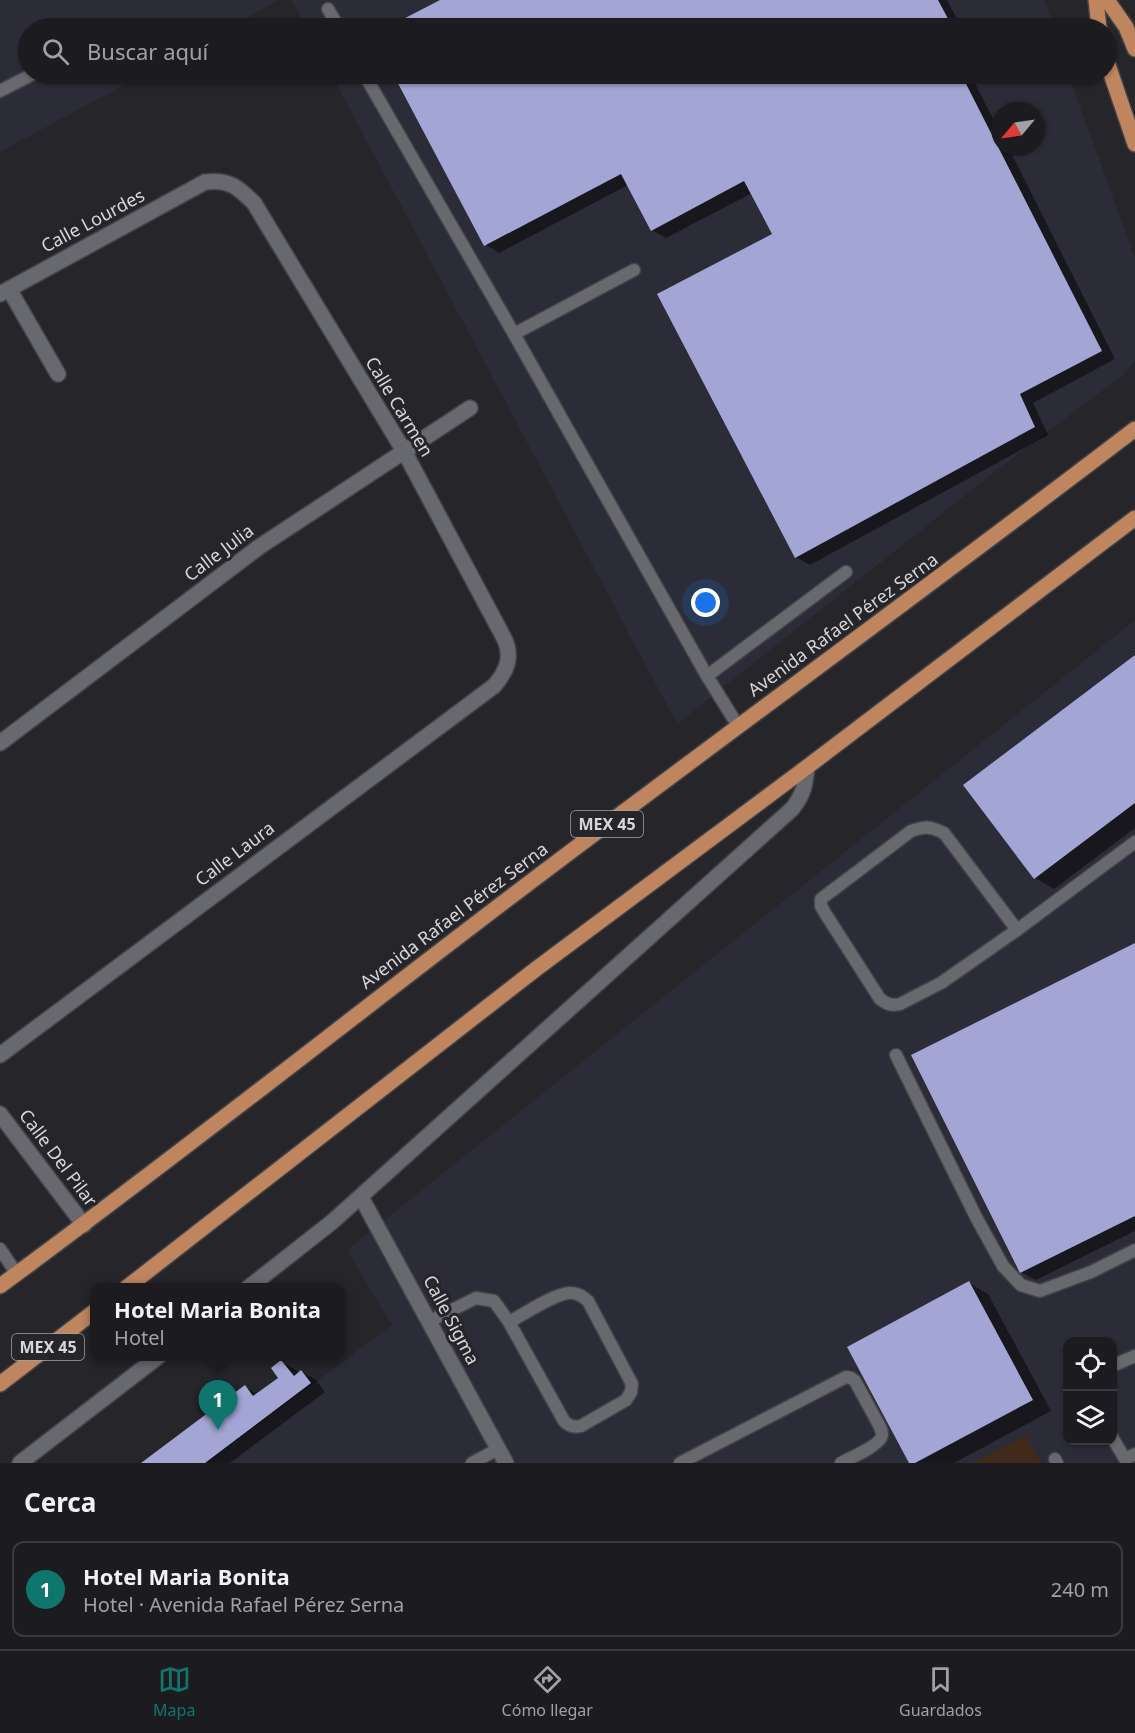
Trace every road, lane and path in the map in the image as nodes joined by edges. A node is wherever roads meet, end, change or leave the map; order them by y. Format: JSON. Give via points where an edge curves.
{"nodes":[{"id":1,"x":1096,"y":0,"type":"edge"},
{"id":2,"x":1107,"y":0,"type":"edge"},
{"id":3,"x":328,"y":9,"type":"dead end"},
{"id":4,"x":333,"y":18,"type":"edge"},
{"id":5,"x":1099,"y":18,"type":"edge"},
{"id":6,"x":1135,"y":49,"type":"edge"},
{"id":7,"x":18,"y":82,"type":"edge"},
{"id":8,"x":370,"y":84,"type":"edge"},
{"id":9,"x":1115,"y":84,"type":"edge"},
{"id":10,"x":0,"y":91,"type":"edge"},
{"id":11,"x":1135,"y":144,"type":"edge"},
{"id":12,"x":205,"y":182,"type":"joint"},
{"id":13,"x":634,"y":270,"type":"dead end"},
{"id":14,"x":5,"y":291,"type":"edge"},
{"id":15,"x":514,"y":334,"type":"junction"},
{"id":16,"x":58,"y":374,"type":"dead end"},
{"id":17,"x":470,"y":408,"type":"dead end"},
{"id":18,"x":1135,"y":429,"type":"edge"},
{"id":19,"x":404,"y":451,"type":"junction"},
{"id":20,"x":1135,"y":518,"type":"edge"},
{"id":21,"x":846,"y":572,"type":"dead end"},
{"id":22,"x":707,"y":676,"type":"junction"},
{"id":23,"x":494,"y":686,"type":"joint"},
{"id":24,"x":738,"y":726,"type":"junction"},
{"id":25,"x":0,"y":743,"type":"edge"},
{"id":26,"x":807,"y":767,"type":"junction"},
{"id":27,"x":1135,"y":842,"type":"edge"},
{"id":28,"x":1135,"y":854,"type":"edge"},
{"id":29,"x":1107,"y":864,"type":"junction"},
{"id":30,"x":1017,"y":930,"type":"junction"},
{"id":31,"x":0,"y":1055,"type":"edge"},
{"id":32,"x":896,"y":1055,"type":"dead end"},
{"id":33,"x":0,"y":1114,"type":"edge"},
{"id":34,"x":361,"y":1197,"type":"junction"},
{"id":35,"x":84,"y":1225,"type":"junction"},
{"id":36,"x":0,"y":1249,"type":"edge"},
{"id":37,"x":1135,"y":1250,"type":"edge"},
{"id":38,"x":16,"y":1274,"type":"junction"},
{"id":39,"x":131,"y":1283,"type":"edge"},
{"id":40,"x":253,"y":1283,"type":"edge"},
{"id":41,"x":0,"y":1286,"type":"edge"},
{"id":42,"x":90,"y":1315,"type":"edge"},
{"id":43,"x":430,"y":1321,"type":"junction"},
{"id":44,"x":509,"y":1322,"type":"junction"},
{"id":45,"x":1135,"y":1356,"type":"edge"},
{"id":46,"x":153,"y":1361,"type":"edge"},
{"id":47,"x":1117,"y":1364,"type":"edge"},
{"id":48,"x":0,"y":1384,"type":"edge"},
{"id":49,"x":1117,"y":1442,"type":"edge"},
{"id":50,"x":498,"y":1449,"type":"junction"},
{"id":51,"x":1129,"y":1459,"type":"edge"},
{"id":52,"x":687,"y":1461,"type":"edge"},
{"id":53,"x":20,"y":1463,"type":"edge"},
{"id":54,"x":472,"y":1463,"type":"edge"},
{"id":55,"x":506,"y":1463,"type":"edge"},
{"id":56,"x":841,"y":1463,"type":"edge"}],
"edges":[{"from":1,"to":5,"type":"main road"},
{"from":2,"to":6,"type":"main road","via":[[1126,27]]},
{"from":3,"to":4,"type":"lane"},
{"from":7,"to":10,"type":"lane"},
{"from":8,"to":15,"type":"lane"},
{"from":9,"to":11,"type":"main road"},
{"from":12,"to":14,"type":"street","name":"Calle Lourdes"},
{"from":12,"to":19,"type":"street","name":"Calle Carmen","via":[[233,185],[254,203]]},
{"from":13,"to":15,"type":"lane"},
{"from":14,"to":16,"type":"street"},
{"from":15,"to":22,"type":"lane"},
{"from":17,"to":19,"type":"street","name":"Calle Julia"},
{"from":18,"to":24,"type":"main road","name":"Avenida Rafael Pérez Serna","number":"MEX 45"},
{"from":19,"to":23,"type":"street","name":"Calle Carmen","via":[[507,645],[508,664]]},
{"from":19,"to":25,"type":"street","name":"Calle Julia","via":[[259,547]]},
{"from":20,"to":26,"type":"main road"},
{"from":21,"to":22,"type":"lane"},
{"from":22,"to":24,"type":"lane"},
{"from":23,"to":31,"type":"street","name":"Calle Laura"},
{"from":24,"to":35,"type":"main road","name":"Avenida Rafael Pérez Serna","number":"MEX 45"},
{"from":26,"to":34,"type":"street","via":[[805,788],[792,808]]},
{"from":26,"to":39,"type":"main road","via":[[536,969]]},
{"from":27,"to":29,"type":"lane"},
{"from":28,"to":29,"type":"lane"},
{"from":29,"to":30,"type":"lane"},
{"from":30,"to":30,"type":"lane","via":[[944,833],[931,827],[911,831],[821,899],[825,914],[880,999],[893,1006],[941,983]]},
{"from":32,"to":37,"type":"lane","via":[[1002,1266],[1021,1285],[1040,1291]]},
{"from":33,"to":35,"type":"street","name":"Calle Del Pilar"},
{"from":34,"to":40,"type":"street"},
{"from":34,"to":43,"type":"street","name":"Calle Sigma"},
{"from":35,"to":38,"type":"main road","name":"Avenida Rafael Pérez Serna","number":"MEX 45"},
{"from":36,"to":38,"type":"lane"},
{"from":38,"to":41,"type":"main road","name":"Avenida Rafael Pérez Serna","number":"MEX 45"},
{"from":42,"to":48,"type":"main road","number":"MEX 45"},
{"from":43,"to":44,"type":"lane","via":[[476,1298],[494,1301]]},
{"from":43,"to":50,"type":"street","name":"Calle Sigma"},
{"from":44,"to":44,"type":"lane","via":[[555,1298],[579,1294],[588,1300],[632,1384],[631,1392],[626,1400],[581,1426],[568,1425]]},
{"from":45,"to":47,"type":"lane"},
{"from":46,"to":53,"type":"street"},
{"from":49,"to":51,"type":"lane"},
{"from":50,"to":54,"type":"lane"},
{"from":50,"to":55,"type":"street","name":"Calle Sigma"},
{"from":52,"to":56,"type":"lane","via":[[846,1377],[855,1381],[882,1438]]}]}
